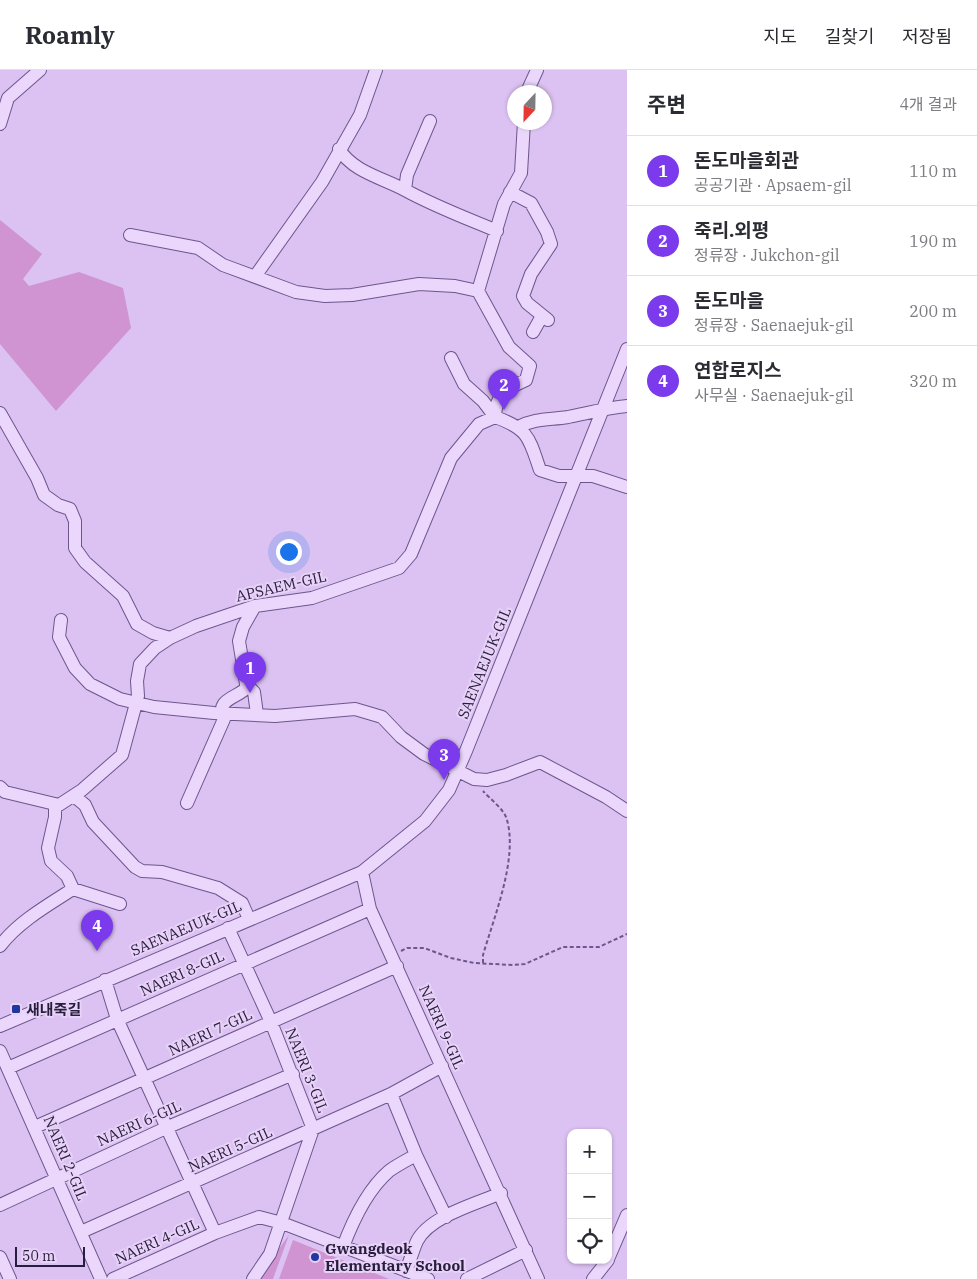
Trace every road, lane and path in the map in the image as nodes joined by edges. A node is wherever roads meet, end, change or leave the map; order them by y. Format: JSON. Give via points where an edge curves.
{"nodes":[{"id":1,"x":40,"y":70,"type":"edge"},
{"id":2,"x":376,"y":70,"type":"edge"},
{"id":3,"x":537,"y":70,"type":"edge"},
{"id":4,"x":530,"y":85,"type":"edge"},
{"id":5,"x":4,"y":101,"type":"edge"},
{"id":6,"x":430,"y":120,"type":"dead end"},
{"id":7,"x":0,"y":124,"type":"edge"},
{"id":8,"x":524,"y":130,"type":"edge"},
{"id":9,"x":339,"y":149,"type":"junction"},
{"id":10,"x":405,"y":190,"type":"junction"},
{"id":11,"x":510,"y":192,"type":"junction"},
{"id":12,"x":497,"y":231,"type":"junction"},
{"id":13,"x":130,"y":235,"type":"dead end"},
{"id":14,"x":256,"y":276,"type":"junction"},
{"id":15,"x":478,"y":291,"type":"junction"},
{"id":16,"x":533,"y":332,"type":"dead end"},
{"id":17,"x":627,"y":349,"type":"edge"},
{"id":18,"x":451,"y":358,"type":"dead end"},
{"id":19,"x":627,"y":406,"type":"edge"},
{"id":20,"x":603,"y":408,"type":"junction"},
{"id":21,"x":0,"y":413,"type":"edge"},
{"id":22,"x":495,"y":417,"type":"junction"},
{"id":23,"x":518,"y":427,"type":"junction"},
{"id":24,"x":576,"y":475,"type":"junction"},
{"id":25,"x":627,"y":487,"type":"edge"},
{"id":26,"x":255,"y":606,"type":"junction"},
{"id":27,"x":61,"y":620,"type":"dead end"},
{"id":28,"x":170,"y":638,"type":"junction"},
{"id":29,"x":248,"y":686,"type":"junction"},
{"id":30,"x":136,"y":703,"type":"junction"},
{"id":31,"x":221,"y":714,"type":"junction"},
{"id":32,"x":257,"y":714,"type":"junction"},
{"id":33,"x":457,"y":772,"type":"junction"},
{"id":34,"x":479,"y":779,"type":"junction"},
{"id":35,"x":0,"y":787,"type":"edge"},
{"id":36,"x":74,"y":796,"type":"junction"},
{"id":37,"x":187,"y":803,"type":"dead end"},
{"id":38,"x":57,"y":804,"type":"junction"},
{"id":39,"x":627,"y":811,"type":"edge"},
{"id":40,"x":362,"y":872,"type":"junction"},
{"id":41,"x":73,"y":889,"type":"junction"},
{"id":42,"x":120,"y":904,"type":"dead end"},
{"id":43,"x":370,"y":910,"type":"junction"},
{"id":44,"x":249,"y":919,"type":"junction"},
{"id":45,"x":228,"y":928,"type":"junction"},
{"id":46,"x":627,"y":934,"type":"edge"},
{"id":47,"x":0,"y":946,"type":"edge"},
{"id":48,"x":394,"y":961,"type":"junction"},
{"id":49,"x":244,"y":963,"type":"junction"},
{"id":50,"x":483,"y":963,"type":"junction"},
{"id":51,"x":105,"y":980,"type":"junction"},
{"id":52,"x":117,"y":1019,"type":"junction"},
{"id":53,"x":271,"y":1022,"type":"junction"},
{"id":54,"x":0,"y":1026,"type":"edge"},
{"id":55,"x":0,"y":1051,"type":"edge"},
{"id":56,"x":442,"y":1066,"type":"junction"},
{"id":57,"x":8,"y":1068,"type":"junction"},
{"id":58,"x":293,"y":1074,"type":"junction"},
{"id":59,"x":147,"y":1079,"type":"junction"},
{"id":60,"x":391,"y":1094,"type":"junction"},
{"id":61,"x":35,"y":1127,"type":"junction"},
{"id":62,"x":168,"y":1127,"type":"junction"},
{"id":63,"x":313,"y":1129,"type":"junction"},
{"id":64,"x":416,"y":1155,"type":"junction"},
{"id":65,"x":57,"y":1179,"type":"junction"},
{"id":66,"x":192,"y":1184,"type":"junction"},
{"id":67,"x":501,"y":1193,"type":"junction"},
{"id":68,"x":0,"y":1205,"type":"edge"},
{"id":69,"x":627,"y":1215,"type":"edge"},
{"id":70,"x":446,"y":1217,"type":"junction"},
{"id":71,"x":282,"y":1223,"type":"junction"},
{"id":72,"x":81,"y":1232,"type":"junction"},
{"id":73,"x":215,"y":1233,"type":"junction"},
{"id":74,"x":343,"y":1247,"type":"junction"},
{"id":75,"x":526,"y":1250,"type":"junction"},
{"id":76,"x":612,"y":1251,"type":"edge"},
{"id":77,"x":0,"y":1257,"type":"edge"},
{"id":78,"x":605,"y":1264,"type":"edge"},
{"id":79,"x":406,"y":1271,"type":"junction"},
{"id":80,"x":10,"y":1279,"type":"edge"},
{"id":81,"x":101,"y":1279,"type":"edge"},
{"id":82,"x":113,"y":1279,"type":"edge"},
{"id":83,"x":253,"y":1279,"type":"edge"},
{"id":84,"x":428,"y":1279,"type":"edge"},
{"id":85,"x":467,"y":1279,"type":"edge"},
{"id":86,"x":538,"y":1279,"type":"edge"},
{"id":87,"x":593,"y":1279,"type":"edge"}],
"edges":[{"from":1,"to":5,"type":"street"},
{"from":2,"to":9,"type":"street","via":[[360,115]]},
{"from":3,"to":4,"type":"street"},
{"from":5,"to":7,"type":"street"},
{"from":6,"to":10,"type":"street","via":[[407,175]]},
{"from":8,"to":11,"type":"street","via":[[521,173]]},
{"from":9,"to":10,"type":"street","via":[[358,168]]},
{"from":9,"to":14,"type":"street","via":[[322,182]]},
{"from":10,"to":12,"type":"street"},
{"from":11,"to":12,"type":"street"},
{"from":11,"to":16,"type":"street","via":[[531,203],[551,240],[549,250],[531,274],[523,296],[545,318]]},
{"from":12,"to":15,"type":"street"},
{"from":13,"to":14,"type":"street","via":[[198,248],[223,265]]},
{"from":14,"to":15,"type":"street","via":[[296,292],[325,296],[419,284]]},
{"from":15,"to":22,"type":"street","via":[[509,347],[530,366],[526,380],[506,389],[496,404]]},
{"from":17,"to":20,"type":"street","name":"SAENAEJUK-GIL"},
{"from":18,"to":22,"type":"street","via":[[464,384],[484,401]]},
{"from":19,"to":20,"type":"street"},
{"from":20,"to":23,"type":"street","via":[[567,417],[532,420]]},
{"from":20,"to":24,"type":"street","name":"SAENAEJUK-GIL"},
{"from":21,"to":28,"type":"street","via":[[44,495],[58,505],[70,508],[75,548],[85,562],[123,596],[137,624],[153,634]]},
{"from":22,"to":23,"type":"street"},
{"from":22,"to":26,"type":"street","name":"APSAEM-GIL","via":[[479,424],[451,458],[412,554],[399,568],[312,598]]},
{"from":23,"to":24,"type":"street","via":[[528,436],[540,470],[559,476]]},
{"from":24,"to":25,"type":"street","via":[[593,476]]},
{"from":24,"to":33,"type":"street","name":"SAENAEJUK-GIL"},
{"from":26,"to":28,"type":"street","name":"APSAEM-GIL"},
{"from":26,"to":29,"type":"street","via":[[239,641]]},
{"from":27,"to":30,"type":"street","via":[[59,637],[64,651],[80,673],[90,684]]},
{"from":28,"to":30,"type":"street","name":"APSAEM-GIL","via":[[140,664]]},
{"from":29,"to":31,"type":"street","via":[[227,699]]},
{"from":29,"to":32,"type":"street","via":[[254,692]]},
{"from":30,"to":31,"type":"street"},
{"from":30,"to":36,"type":"street","name":"APSAEM-GIL","via":[[122,755]]},
{"from":31,"to":32,"type":"street"},
{"from":31,"to":37,"type":"street","via":[[224,719]]},
{"from":32,"to":33,"type":"street","via":[[310,715],[355,709],[382,717],[409,743]]},
{"from":33,"to":34,"type":"street"},
{"from":33,"to":40,"type":"street","name":"SAENAEJUK-GIL","via":[[449,790],[425,821]]},
{"from":34,"to":39,"type":"street","via":[[506,775],[540,762]]},
{"from":34,"to":50,"type":"path","via":[[482,789],[507,818],[509,835],[506,878]]},
{"from":35,"to":38,"type":"street","via":[[5,792]]},
{"from":36,"to":38,"type":"street","name":"APSAEM-GIL"},
{"from":36,"to":44,"type":"street","via":[[85,806],[93,822],[142,871],[186,877],[218,888],[242,903]]},
{"from":38,"to":41,"type":"street","via":[[48,848],[52,861],[67,876]]},
{"from":40,"to":43,"type":"street","name":"NAERI 9-GIL"},
{"from":40,"to":44,"type":"street","name":"SAENAEJUK-GIL"},
{"from":41,"to":42,"type":"street"},
{"from":41,"to":47,"type":"street","via":[[32,916]]},
{"from":43,"to":48,"type":"street","name":"NAERI 9-GIL"},
{"from":43,"to":49,"type":"street","name":"NAERI 8-GIL"},
{"from":44,"to":45,"type":"street","name":"SAENAEJUK-GIL"},
{"from":45,"to":49,"type":"street","name":"NAERI 3-GIL"},
{"from":45,"to":51,"type":"street","name":"SAENAEJUK-GIL"},
{"from":46,"to":50,"type":"path","via":[[599,947],[563,947],[526,964]]},
{"from":48,"to":50,"type":"path","via":[[407,948],[424,948],[451,958]]},
{"from":48,"to":53,"type":"street","name":"NAERI 7-GIL"},
{"from":48,"to":56,"type":"street","name":"NAERI 9-GIL"},
{"from":49,"to":52,"type":"street","name":"NAERI 8-GIL"},
{"from":49,"to":53,"type":"street","name":"NAERI 3-GIL"},
{"from":51,"to":52,"type":"street","name":"NAERI 4-GIL"},
{"from":51,"to":54,"type":"street","name":"SAENAEJUK-GIL"},
{"from":52,"to":57,"type":"street","name":"NAERI 8-GIL"},
{"from":52,"to":59,"type":"street","name":"NAERI 4-GIL"},
{"from":53,"to":58,"type":"street","name":"NAERI 3-GIL"},
{"from":53,"to":59,"type":"street","name":"NAERI 7-GIL"},
{"from":55,"to":57,"type":"street","name":"NAERI 2-GIL"},
{"from":56,"to":60,"type":"street","name":"NAERI 5-GIL"},
{"from":56,"to":67,"type":"street","name":"NAERI 9-GIL"},
{"from":57,"to":61,"type":"street","name":"NAERI 2-GIL"},
{"from":58,"to":62,"type":"street","name":"NAERI 6-GIL"},
{"from":58,"to":63,"type":"street","name":"NAERI 3-GIL"},
{"from":59,"to":61,"type":"street","name":"NAERI 7-GIL"},
{"from":59,"to":62,"type":"street","name":"NAERI 4-GIL"},
{"from":60,"to":63,"type":"street","name":"NAERI 5-GIL"},
{"from":60,"to":64,"type":"street"},
{"from":61,"to":65,"type":"street","name":"NAERI 2-GIL"},
{"from":62,"to":65,"type":"street","name":"NAERI 6-GIL"},
{"from":62,"to":66,"type":"street","name":"NAERI 4-GIL"},
{"from":63,"to":66,"type":"street","name":"NAERI 5-GIL"},
{"from":63,"to":71,"type":"street","name":"NAERI 3-GIL"},
{"from":64,"to":70,"type":"street"},
{"from":64,"to":74,"type":"street","via":[[390,1171],[371,1191]]},
{"from":65,"to":68,"type":"street","name":"NAERI 6-GIL"},
{"from":65,"to":72,"type":"street","name":"NAERI 2-GIL"},
{"from":66,"to":72,"type":"street","name":"NAERI 5-GIL"},
{"from":66,"to":73,"type":"street","name":"NAERI 4-GIL"},
{"from":67,"to":70,"type":"street"},
{"from":67,"to":75,"type":"street","name":"NAERI 9-GIL"},
{"from":69,"to":76,"type":"street"},
{"from":70,"to":79,"type":"street","via":[[425,1230],[417,1241]]},
{"from":71,"to":73,"type":"street","name":"NAERI 4-GIL","via":[[259,1217]]},
{"from":71,"to":74,"type":"street","name":"NAERI 4-GIL"},
{"from":71,"to":83,"type":"street","name":"NAERI 3-GIL","via":[[270,1254]]},
{"from":72,"to":81,"type":"street","name":"NAERI 2-GIL"},
{"from":73,"to":82,"type":"street","name":"NAERI 4-GIL"},
{"from":74,"to":79,"type":"street","name":"NAERI 4-GIL"},
{"from":75,"to":85,"type":"street"},
{"from":75,"to":86,"type":"street","name":"NAERI 9-GIL"},
{"from":77,"to":80,"type":"street"},
{"from":78,"to":87,"type":"street"},
{"from":79,"to":84,"type":"street","name":"NAERI 4-GIL"}]}
